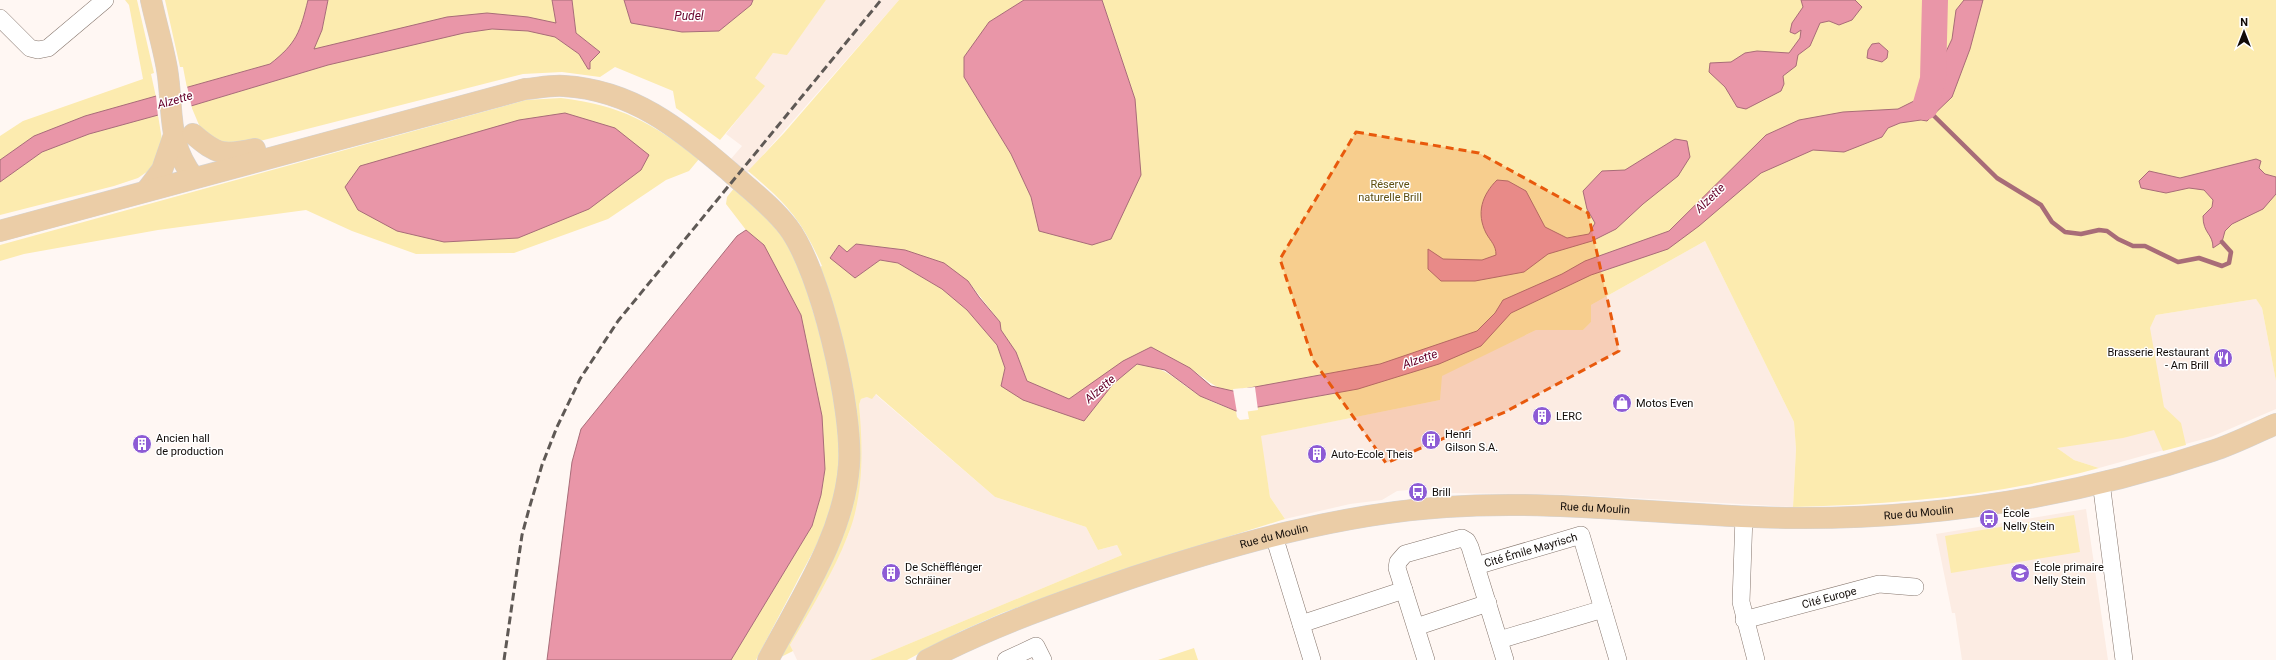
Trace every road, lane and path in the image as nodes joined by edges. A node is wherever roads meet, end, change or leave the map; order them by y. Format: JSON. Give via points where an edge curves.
{"nodes":[{"id":1,"x":105,"y":0,"type":"edge"},
{"id":2,"x":151,"y":0,"type":"edge"},
{"id":3,"x":0,"y":18,"type":"edge"},
{"id":4,"x":183,"y":136,"type":"junction"},
{"id":5,"x":334,"y":140,"type":"junction"},
{"id":6,"x":194,"y":178,"type":"junction"},
{"id":7,"x":146,"y":191,"type":"junction"},
{"id":8,"x":0,"y":231,"type":"edge"},
{"id":9,"x":2276,"y":424,"type":"edge"},
{"id":10,"x":2101,"y":482,"type":"junction"},
{"id":11,"x":1744,"y":516,"type":"junction"},
{"id":12,"x":1274,"y":536,"type":"junction"},
{"id":13,"x":1476,"y":566,"type":"junction"},
{"id":14,"x":1915,"y":587,"type":"dead end"},
{"id":15,"x":1404,"y":590,"type":"junction"},
{"id":16,"x":1488,"y":603,"type":"junction"},
{"id":17,"x":1603,"y":609,"type":"junction"},
{"id":18,"x":1744,"y":620,"type":"junction"},
{"id":19,"x":1301,"y":624,"type":"junction"},
{"id":20,"x":1416,"y":627,"type":"junction"},
{"id":21,"x":1499,"y":640,"type":"junction"},
{"id":22,"x":1039,"y":653,"type":"edge"},
{"id":23,"x":768,"y":660,"type":"edge"},
{"id":24,"x":927,"y":660,"type":"edge"},
{"id":25,"x":1006,"y":660,"type":"edge"},
{"id":26,"x":1312,"y":660,"type":"edge"},
{"id":27,"x":1426,"y":660,"type":"edge"},
{"id":28,"x":1505,"y":660,"type":"edge"},
{"id":29,"x":1618,"y":660,"type":"edge"},
{"id":30,"x":1756,"y":660,"type":"edge"},
{"id":31,"x":2124,"y":660,"type":"edge"}],
"edges":[{"from":1,"to":3,"type":"street","via":[[48,48],[38,50],[30,48]]},
{"from":2,"to":4,"type":"main road"},
{"from":4,"to":5,"type":"main road","via":[[231,154],[275,145]]},
{"from":4,"to":6,"type":"main road","via":[[196,156]]},
{"from":4,"to":7,"type":"main road"},
{"from":5,"to":6,"type":"main road"},
{"from":5,"to":23,"type":"main road","via":[[525,89],[562,86],[597,90],[631,102],[658,115],[678,129],[768,204],[789,228],[818,292],[832,344],[843,394],[849,464],[835,531]]},
{"from":6,"to":7,"type":"main road"},
{"from":7,"to":8,"type":"main road"},
{"from":9,"to":10,"type":"main road","name":"Rue du Moulin","via":[[2215,450]]},
{"from":10,"to":11,"type":"main road","name":"Rue du Moulin","via":[[1991,505],[1930,512],[1864,517]]},
{"from":10,"to":31,"type":"street"},
{"from":11,"to":12,"type":"main road","name":"Rue du Moulin","via":[[1612,508],[1479,505],[1357,518]]},
{"from":11,"to":18,"type":"street","via":[[1741,602]]},
{"from":12,"to":19,"type":"street"},
{"from":12,"to":24,"type":"main road","name":"Rue du Moulin","via":[[1213,552],[1055,604],[989,629]]},
{"from":13,"to":15,"type":"street","name":"Cité Émile Mayrisch","via":[[1467,541],[1462,538],[1405,554],[1398,562]]},
{"from":13,"to":16,"type":"street","name":"Cité Émile Mayrisch"},
{"from":13,"to":17,"type":"street","name":"Cité Émile Mayrisch","via":[[1581,535]]},
{"from":14,"to":18,"type":"street","name":"Cité Europe","via":[[1879,584]]},
{"from":15,"to":19,"type":"street"},
{"from":15,"to":20,"type":"street","name":"Cité Émile Mayrisch"},
{"from":16,"to":20,"type":"street"},
{"from":16,"to":21,"type":"street","name":"Cité Émile Mayrisch"},
{"from":17,"to":21,"type":"street"},
{"from":17,"to":29,"type":"street","name":"Cité Émile Mayrisch"},
{"from":18,"to":30,"type":"street"},
{"from":19,"to":26,"type":"street"},
{"from":20,"to":27,"type":"street","name":"Cité Émile Mayrisch"},
{"from":21,"to":28,"type":"street","name":"Cité Émile Mayrisch"},
{"from":22,"to":25,"type":"street"}]}
